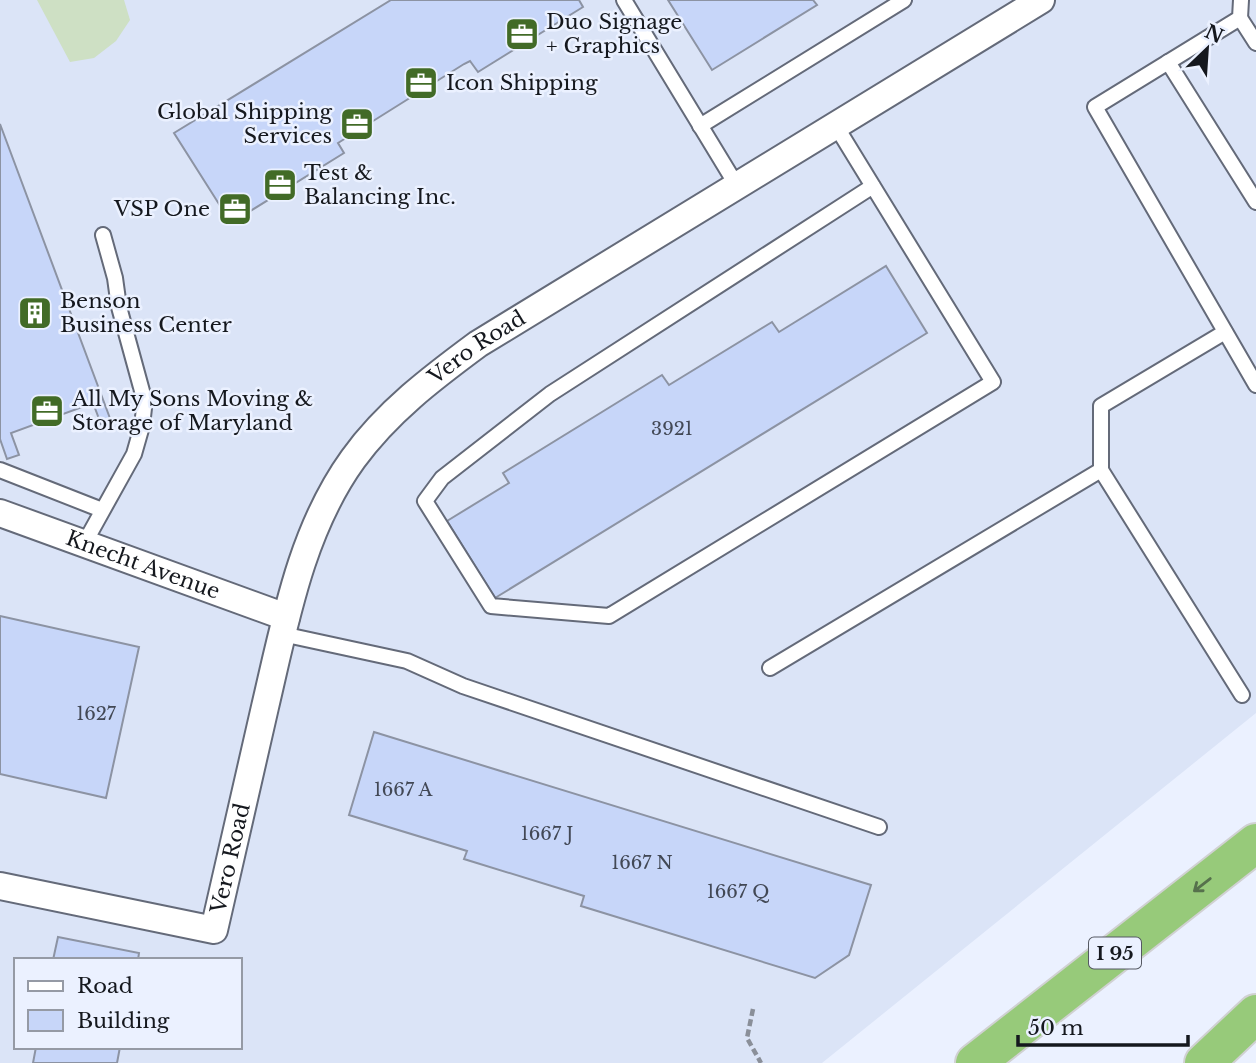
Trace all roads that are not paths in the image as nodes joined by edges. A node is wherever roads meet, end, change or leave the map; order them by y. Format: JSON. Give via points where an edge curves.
{"nodes":[{"id":1,"x":624,"y":0,"type":"edge"},
{"id":2,"x":904,"y":0,"type":"edge"},
{"id":3,"x":1041,"y":0,"type":"edge"},
{"id":4,"x":1241,"y":0,"type":"edge"},
{"id":5,"x":1240,"y":18,"type":"junction"},
{"id":6,"x":1256,"y":43,"type":"edge"},
{"id":7,"x":1168,"y":62,"type":"junction"},
{"id":8,"x":700,"y":125,"type":"junction"},
{"id":9,"x":836,"y":126,"type":"junction"},
{"id":10,"x":737,"y":186,"type":"junction"},
{"id":11,"x":873,"y":186,"type":"junction"},
{"id":12,"x":1256,"y":202,"type":"edge"},
{"id":13,"x":103,"y":235,"type":"dead end"},
{"id":14,"x":1225,"y":332,"type":"junction"},
{"id":15,"x":1256,"y":385,"type":"edge"},
{"id":16,"x":0,"y":470,"type":"edge"},
{"id":17,"x":1101,"y":470,"type":"junction"},
{"id":18,"x":102,"y":510,"type":"junction"},
{"id":19,"x":0,"y":513,"type":"edge"},
{"id":20,"x":84,"y":544,"type":"junction"},
{"id":21,"x":284,"y":626,"type":"junction"},
{"id":22,"x":770,"y":668,"type":"dead end"},
{"id":23,"x":1242,"y":695,"type":"dead end"},
{"id":24,"x":879,"y":827,"type":"dead end"},
{"id":25,"x":1256,"y":843,"type":"edge"},
{"id":26,"x":0,"y":886,"type":"edge"},
{"id":27,"x":1256,"y":1014,"type":"edge"},
{"id":28,"x":975,"y":1063,"type":"edge"},
{"id":29,"x":1204,"y":1063,"type":"edge"}],
"edges":[{"from":1,"to":8,"type":"lane"},
{"from":2,"to":8,"type":"lane"},
{"from":3,"to":9,"type":"street","name":"Vero Road"},
{"from":4,"to":5,"type":"lane"},
{"from":5,"to":6,"type":"lane"},
{"from":5,"to":7,"type":"lane"},
{"from":7,"to":12,"type":"lane"},
{"from":7,"to":14,"type":"lane","via":[[1095,107]]},
{"from":8,"to":10,"type":"lane"},
{"from":9,"to":10,"type":"street","name":"Vero Road"},
{"from":9,"to":11,"type":"lane"},
{"from":10,"to":21,"type":"street","name":"Vero Road","via":[[478,344],[387,417],[324,508],[305,553]]},
{"from":11,"to":11,"type":"lane","via":[[550,394],[442,478],[425,501],[491,607],[610,615],[993,382]]},
{"from":13,"to":18,"type":"lane","via":[[144,408],[134,454]]},
{"from":14,"to":15,"type":"lane"},
{"from":14,"to":17,"type":"lane","via":[[1101,406]]},
{"from":16,"to":18,"type":"lane"},
{"from":17,"to":22,"type":"lane"},
{"from":17,"to":23,"type":"lane"},
{"from":18,"to":20,"type":"lane"},
{"from":19,"to":20,"type":"street","name":"Knecht Avenue"},
{"from":20,"to":21,"type":"street","name":"Knecht Avenue"},
{"from":21,"to":24,"type":"lane","via":[[407,661],[463,687]]},
{"from":21,"to":26,"type":"street","name":"Vero Road","via":[[214,930]]},
{"from":25,"to":28,"type":"highway","number":"I 95","one_way":true},
{"from":27,"to":29,"type":"highway"}]}
